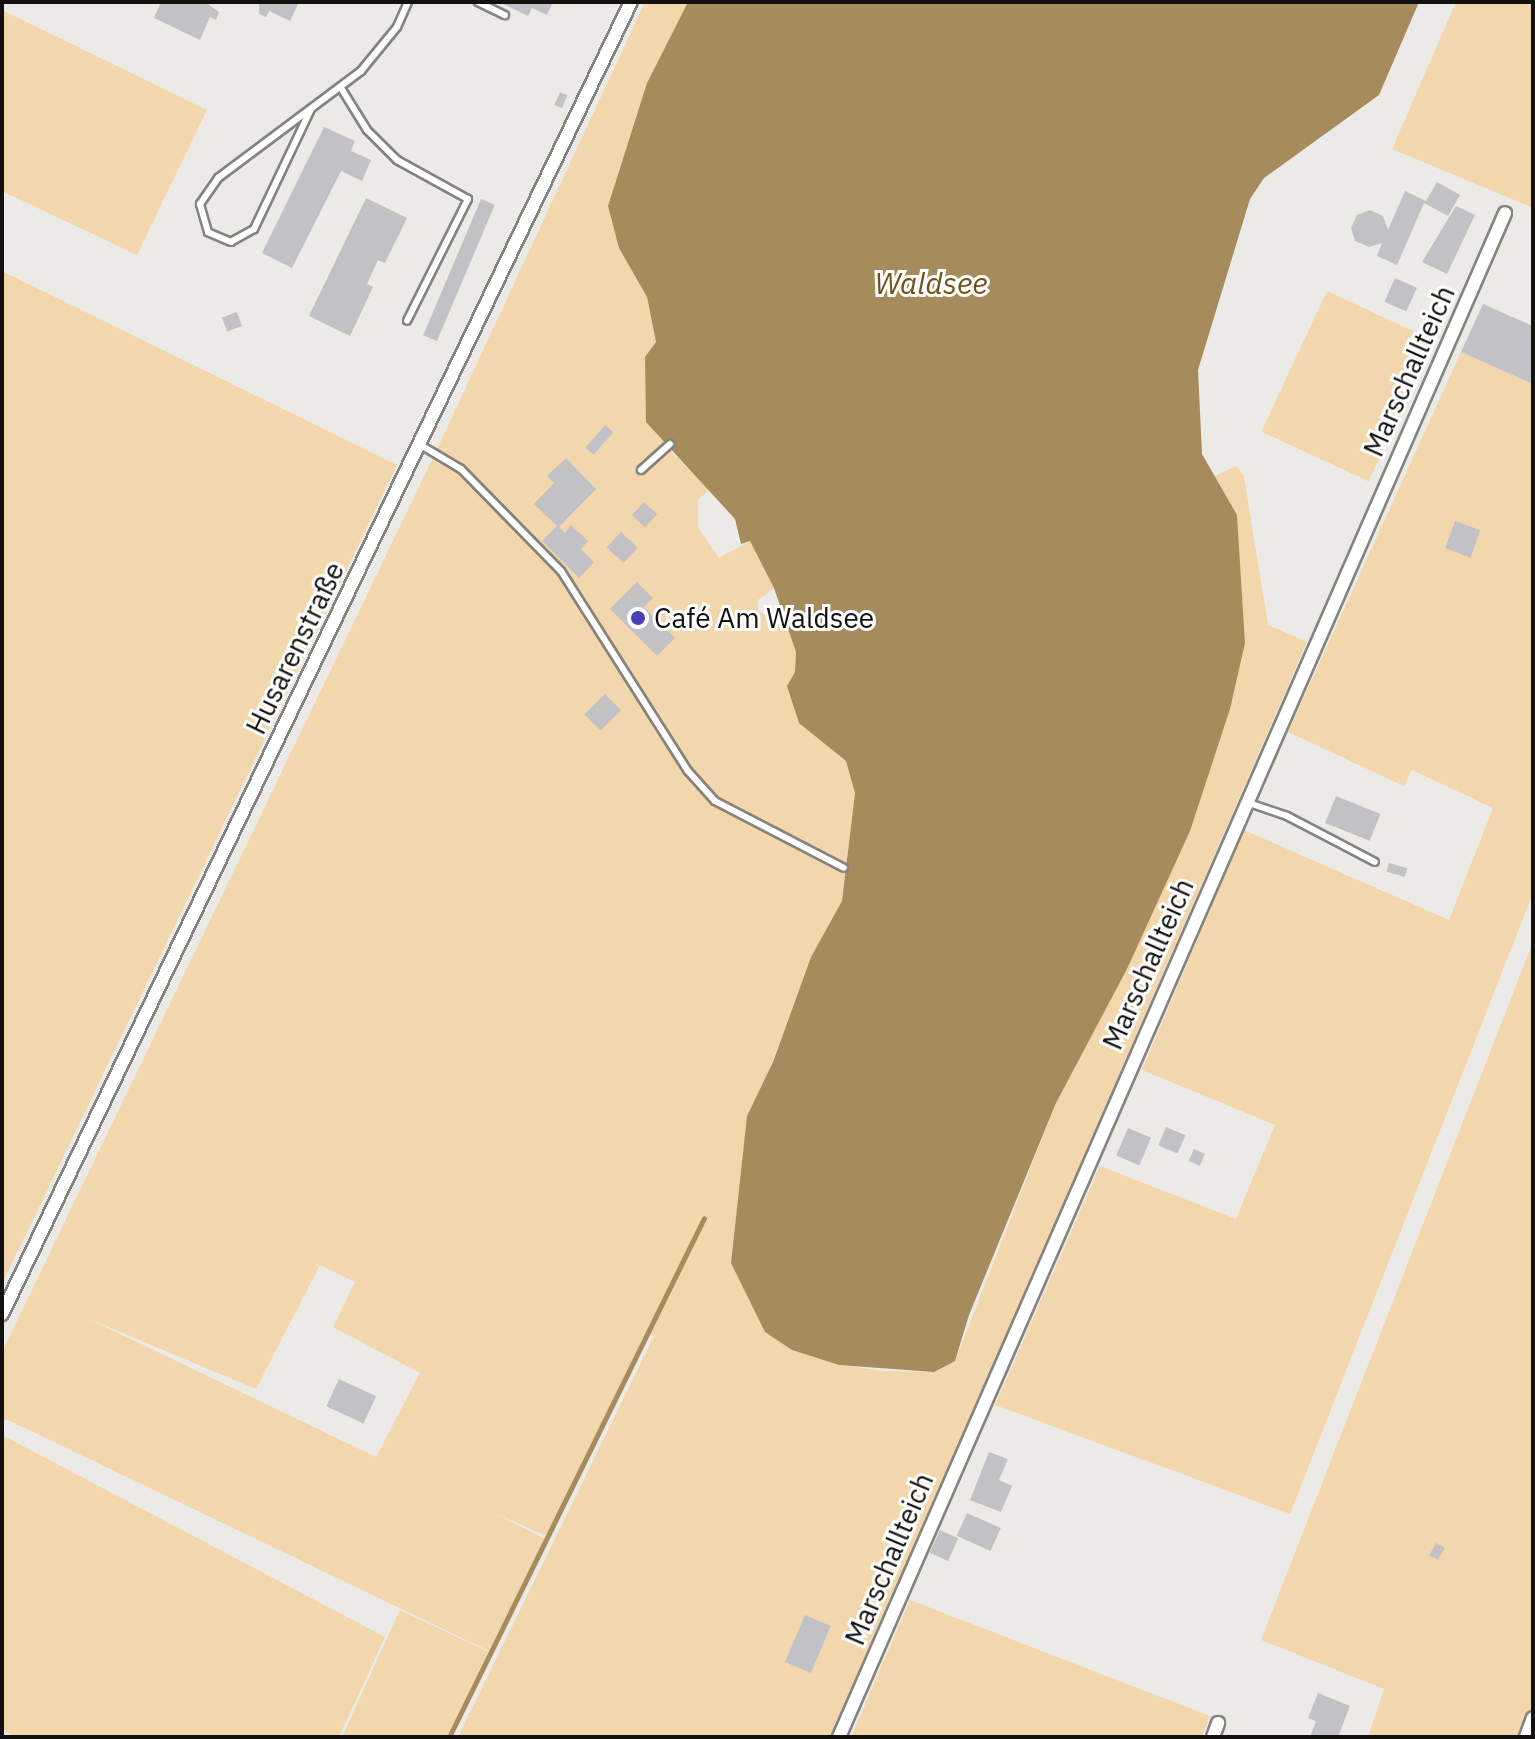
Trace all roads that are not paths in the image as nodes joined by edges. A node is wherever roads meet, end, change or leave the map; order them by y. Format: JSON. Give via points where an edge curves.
{"nodes":[{"id":1,"x":408,"y":2,"type":"edge"},
{"id":2,"x":478,"y":2,"type":"edge"},
{"id":3,"x":631,"y":2,"type":"edge"},
{"id":4,"x":505,"y":15,"type":"dead end"},
{"id":5,"x":341,"y":88,"type":"junction"},
{"id":6,"x":311,"y":109,"type":"junction"},
{"id":7,"x":1505,"y":213,"type":"dead end"},
{"id":8,"x":407,"y":321,"type":"dead end"},
{"id":9,"x":419,"y":444,"type":"junction"},
{"id":10,"x":670,"y":444,"type":"dead end"},
{"id":11,"x":641,"y":470,"type":"dead end"},
{"id":12,"x":1245,"y":802,"type":"junction"},
{"id":13,"x":1375,"y":862,"type":"dead end"},
{"id":14,"x":844,"y":868,"type":"dead end"},
{"id":15,"x":2,"y":1314,"type":"edge"},
{"id":16,"x":1533,"y":1718,"type":"edge"},
{"id":17,"x":1218,"y":1723,"type":"dead end"},
{"id":18,"x":839,"y":1737,"type":"edge"},
{"id":19,"x":1213,"y":1737,"type":"edge"},
{"id":20,"x":1526,"y":1737,"type":"edge"}],
"edges":[{"from":1,"to":5,"type":"lane","via":[[379,50]]},
{"from":2,"to":4,"type":"lane"},
{"from":3,"to":9,"type":"street","name":"Husarenstraße"},
{"from":5,"to":6,"type":"lane"},
{"from":5,"to":8,"type":"lane","via":[[367,130],[397,160],[468,199]]},
{"from":6,"to":6,"type":"lane","via":[[218,178],[200,204],[208,232],[231,242],[254,229]]},
{"from":7,"to":12,"type":"street","name":"Marschallteich"},
{"from":9,"to":14,"type":"lane","via":[[461,469],[561,571],[688,771],[715,801]]},
{"from":9,"to":15,"type":"street","name":"Husarenstraße"},
{"from":10,"to":11,"type":"lane"},
{"from":12,"to":13,"type":"lane","via":[[1287,816]]},
{"from":12,"to":18,"type":"street","name":"Marschallteich"},
{"from":16,"to":20,"type":"street"},
{"from":17,"to":19,"type":"street"}]}
